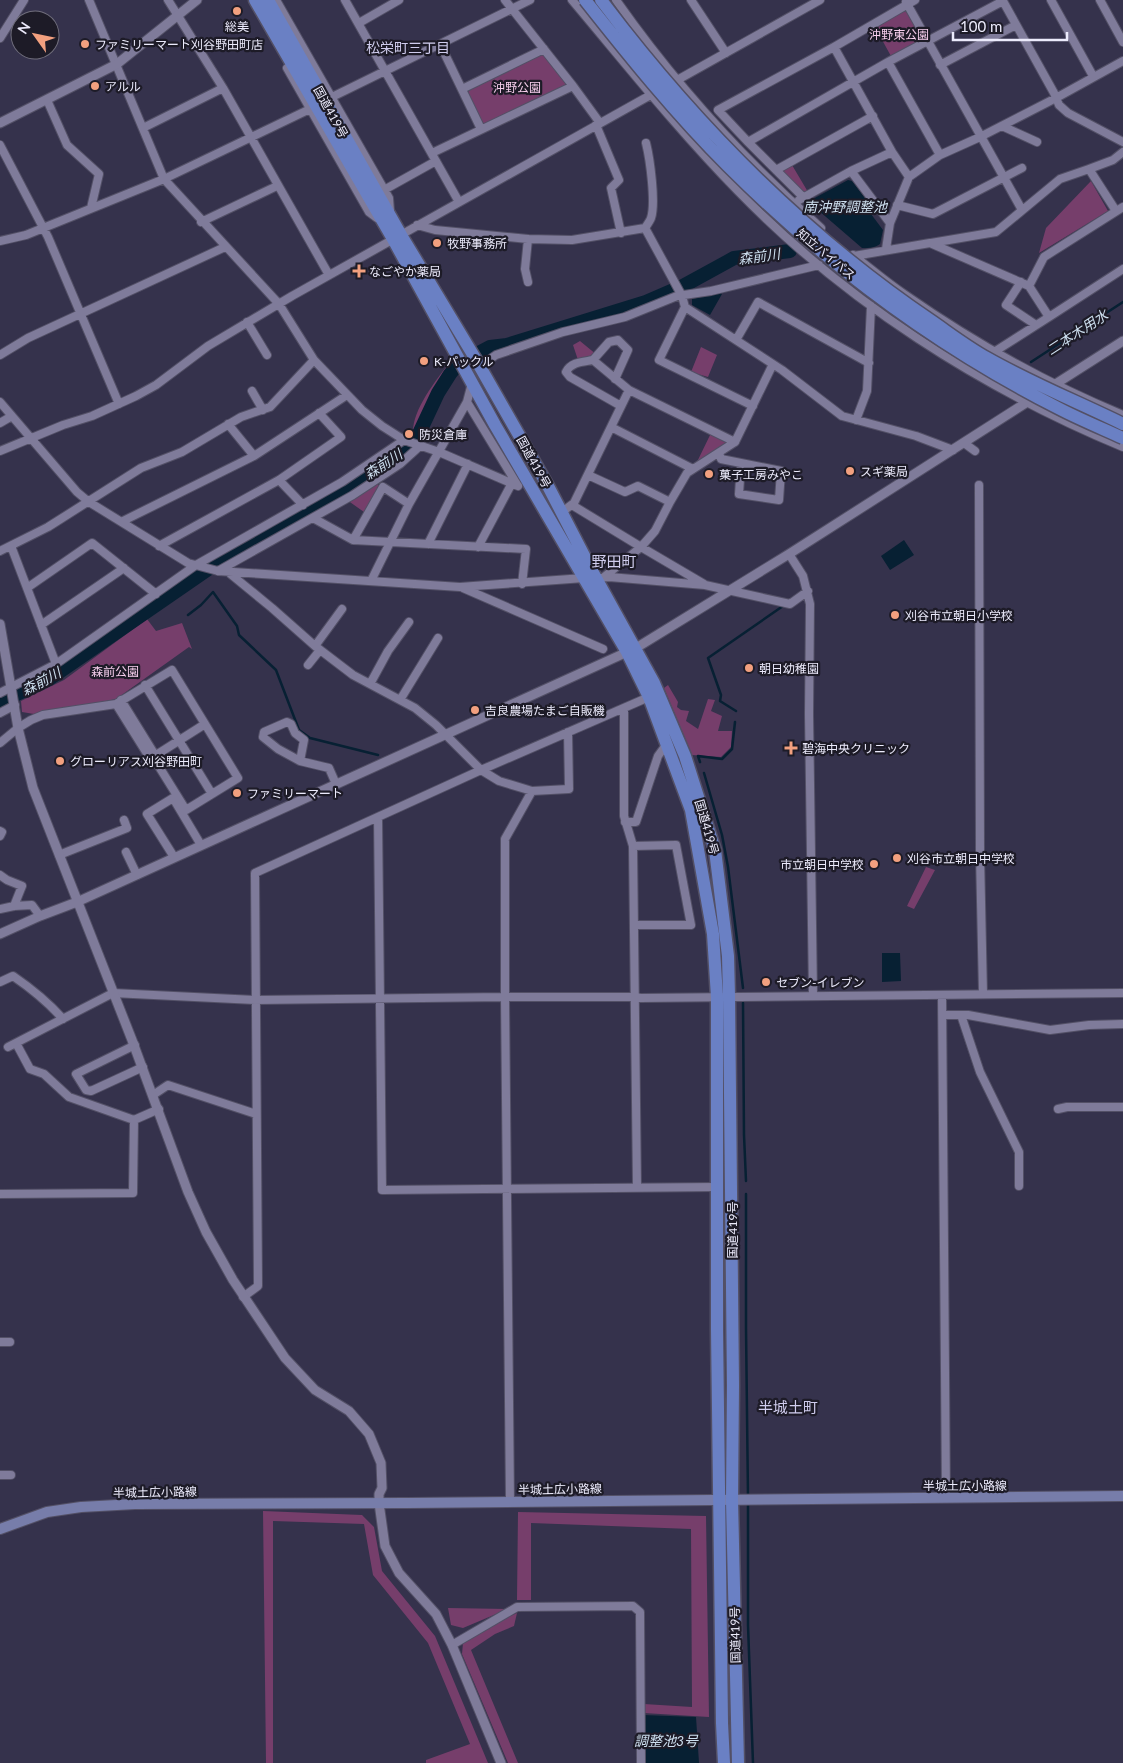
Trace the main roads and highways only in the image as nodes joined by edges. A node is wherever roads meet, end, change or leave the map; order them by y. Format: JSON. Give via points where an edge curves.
{"nodes":[{"id":1,"x":255,"y":0,"type":"edge"},
{"id":2,"x":268,"y":0,"type":"edge"},
{"id":3,"x":585,"y":0,"type":"edge"},
{"id":4,"x":601,"y":0,"type":"edge"},
{"id":5,"x":387,"y":220,"type":"junction"},
{"id":6,"x":397,"y":237,"type":"junction"},
{"id":7,"x":1122,"y":416,"type":"edge"},
{"id":8,"x":1123,"y":438,"type":"edge"},
{"id":9,"x":595,"y":578,"type":"junction"},
{"id":10,"x":631,"y":650,"type":"junction"},
{"id":11,"x":723,"y":997,"type":"junction"},
{"id":12,"x":1123,"y":1496,"type":"edge"},
{"id":13,"x":737,"y":1500,"type":"junction"},
{"id":14,"x":0,"y":1529,"type":"edge"},
{"id":15,"x":724,"y":1763,"type":"edge"},
{"id":16,"x":738,"y":1763,"type":"edge"}],
"edges":[{"from":1,"to":5,"type":"highway","name":"国道419号"},
{"from":2,"to":5,"type":"highway","name":"国道419号"},
{"from":3,"to":8,"type":"highway","name":"知立バイパス","bridge":true,"via":[[642,72],[721,159],[838,265],[898,311],[984,367],[1058,408]]},
{"from":4,"to":7,"type":"highway","name":"知立バイパス","bridge":true,"via":[[680,98],[730,151],[788,208],[845,257],[903,302],[986,358]]},
{"from":5,"to":6,"type":"highway","name":"国道419号"},
{"from":6,"to":9,"type":"highway","name":"国道419号","via":[[495,425]]},
{"from":6,"to":9,"type":"highway","name":"国道419号","via":[[476,357],[567,508]]},
{"from":9,"to":10,"type":"highway","name":"国道419号"},
{"from":10,"to":11,"type":"highway","name":"国道419号","via":[[691,810]]},
{"from":10,"to":11,"type":"highway","name":"国道419号","via":[[654,682],[686,756],[715,850],[728,956]]},
{"from":11,"to":13,"type":"highway","name":"国道419号"},
{"from":11,"to":13,"type":"highway","name":"国道419号","via":[[717,1330]]},
{"from":12,"to":13,"type":"main road","name":"半城土広小路線"},
{"from":13,"to":14,"type":"main road","name":"半城土広小路線","via":[[81,1506],[47,1512]]},
{"from":13,"to":15,"type":"highway","name":"国道419号","via":[[722,1723]]},
{"from":13,"to":16,"type":"highway","name":"国道419号"}]}
